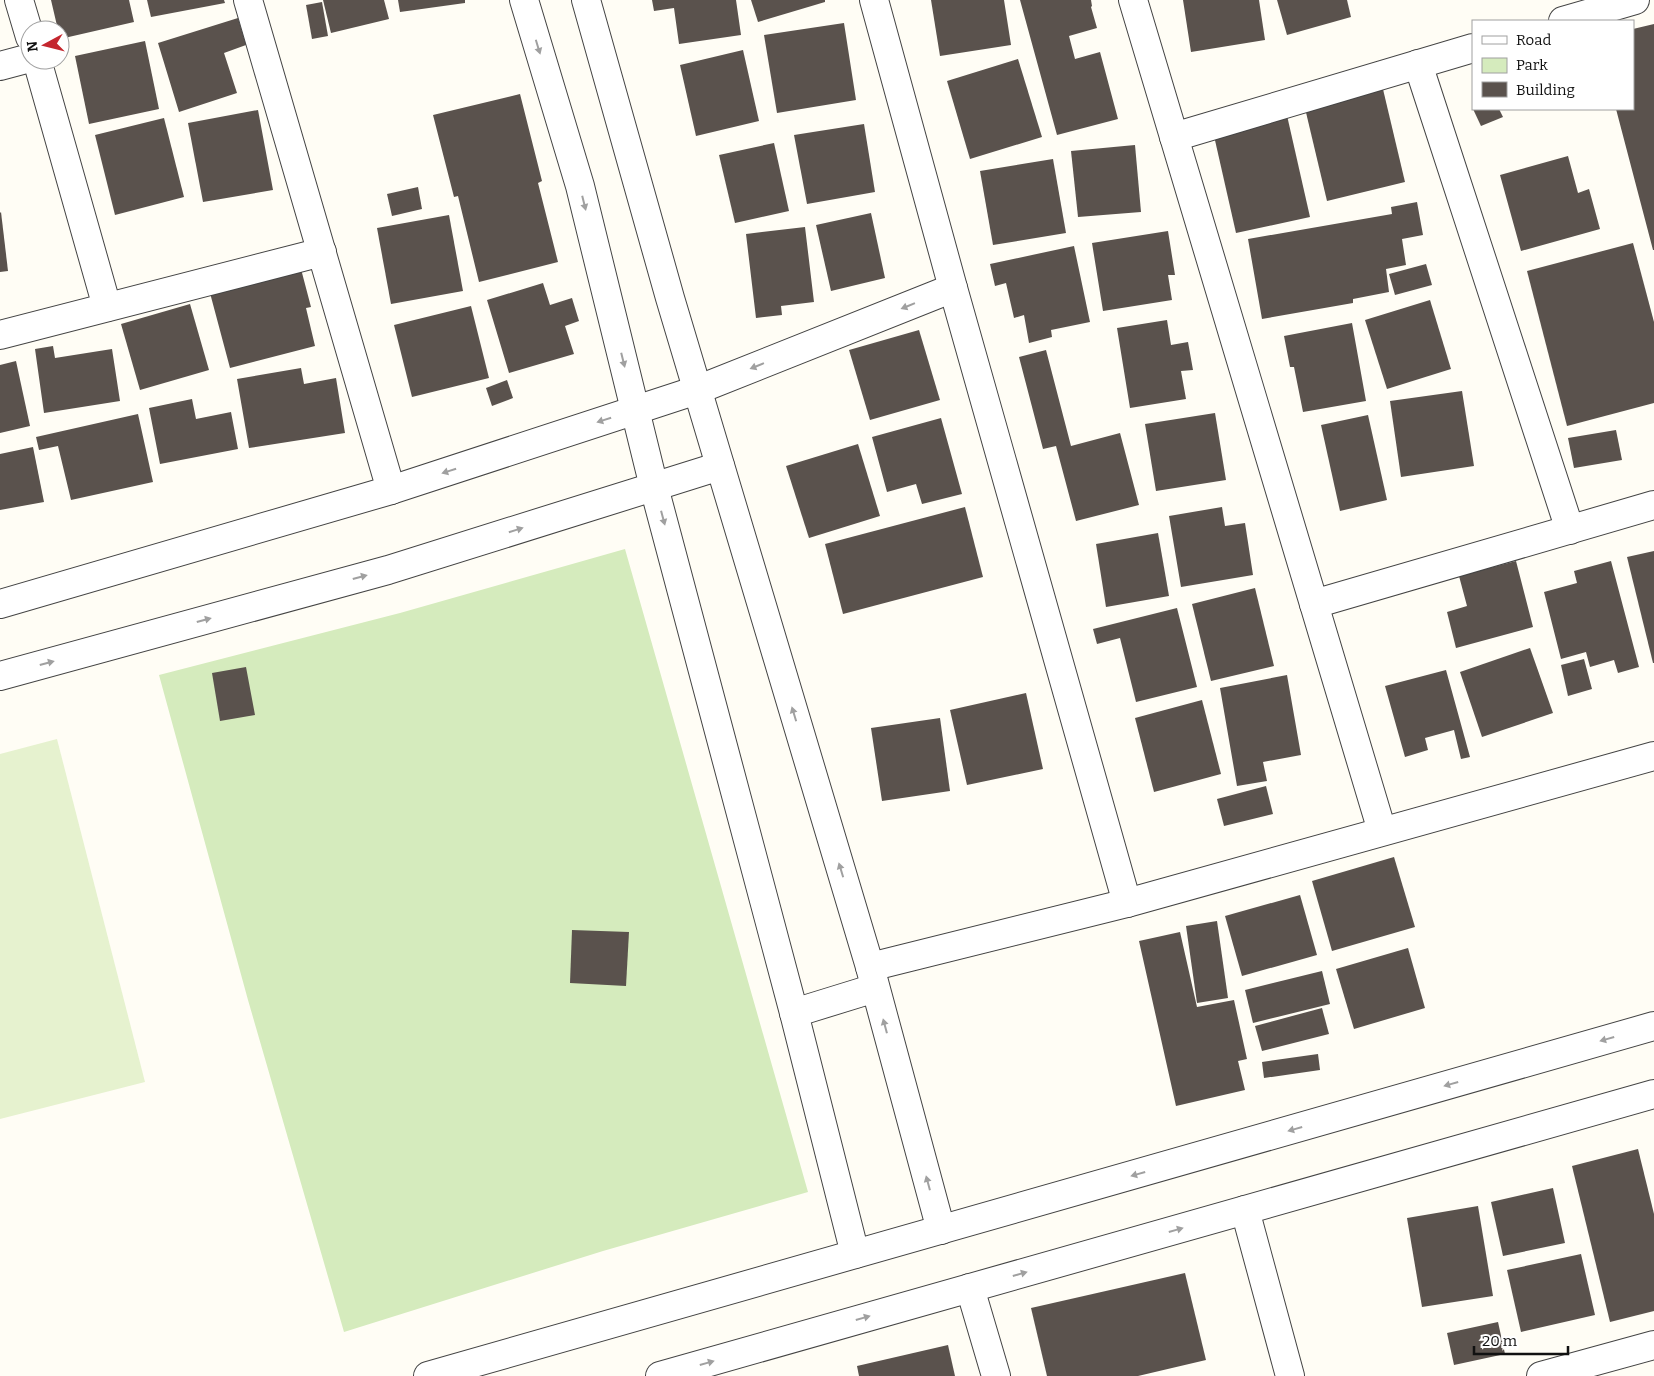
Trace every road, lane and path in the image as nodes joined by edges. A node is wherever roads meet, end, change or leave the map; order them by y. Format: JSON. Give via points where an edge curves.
{"nodes":[{"id":1,"x":20,"y":0,"type":"edge"},
{"id":2,"x":248,"y":0,"type":"edge"},
{"id":3,"x":524,"y":0,"type":"edge"},
{"id":4,"x":586,"y":0,"type":"edge"},
{"id":5,"x":874,"y":0,"type":"edge"},
{"id":6,"x":1133,"y":0,"type":"edge"},
{"id":7,"x":1635,"y":0,"type":"edge"},
{"id":8,"x":25,"y":20,"type":"edge"},
{"id":9,"x":1566,"y":20,"type":"edge"},
{"id":10,"x":1472,"y":48,"type":"edge"},
{"id":11,"x":20,"y":61,"type":"edge"},
{"id":12,"x":1418,"y":64,"type":"junction"},
{"id":13,"x":0,"y":66,"type":"edge"},
{"id":14,"x":40,"y":70,"type":"edge"},
{"id":15,"x":1174,"y":137,"type":"junction"},
{"id":16,"x":322,"y":252,"type":"junction"},
{"id":17,"x":953,"y":288,"type":"junction"},
{"id":18,"x":107,"y":307,"type":"junction"},
{"id":19,"x":0,"y":335,"type":"edge"},
{"id":20,"x":697,"y":390,"type":"junction"},
{"id":21,"x":635,"y":410,"type":"junction"},
{"id":22,"x":720,"y":466,"type":"junction"},
{"id":23,"x":654,"y":488,"type":"junction"},
{"id":24,"x":391,"y":490,"type":"junction"},
{"id":25,"x":1654,"y":505,"type":"edge"},
{"id":26,"x":1570,"y":530,"type":"junction"},
{"id":27,"x":0,"y":604,"type":"edge"},
{"id":28,"x":1314,"y":604,"type":"junction"},
{"id":29,"x":0,"y":676,"type":"edge"},
{"id":30,"x":1654,"y":756,"type":"edge"},
{"id":31,"x":1382,"y":832,"type":"junction"},
{"id":32,"x":1127,"y":903,"type":"junction"},
{"id":33,"x":872,"y":978,"type":"junction"},
{"id":34,"x":794,"y":1013,"type":"junction"},
{"id":35,"x":1654,"y":1026,"type":"edge"},
{"id":36,"x":1654,"y":1094,"type":"edge"},
{"id":37,"x":1246,"y":1210,"type":"junction"},
{"id":38,"x":942,"y":1230,"type":"junction"},
{"id":39,"x":855,"y":1254,"type":"junction"},
{"id":40,"x":970,"y":1288,"type":"junction"},
{"id":41,"x":1654,"y":1345,"type":"edge"},
{"id":42,"x":1554,"y":1374,"type":"edge"},
{"id":43,"x":428,"y":1376,"type":"edge"},
{"id":44,"x":660,"y":1376,"type":"edge"},
{"id":45,"x":996,"y":1376,"type":"edge"},
{"id":46,"x":1290,"y":1376,"type":"edge"}],
"edges":[{"from":1,"to":8,"type":"street"},
{"from":2,"to":16,"type":"street"},
{"from":3,"to":21,"type":"street","one_way":true,"via":[[580,186]]},
{"from":4,"to":20,"type":"street"},
{"from":5,"to":17,"type":"street"},
{"from":6,"to":15,"type":"street"},
{"from":7,"to":9,"type":"street"},
{"from":10,"to":12,"type":"street"},
{"from":11,"to":13,"type":"street"},
{"from":12,"to":15,"type":"street"},
{"from":12,"to":26,"type":"street"},
{"from":14,"to":18,"type":"street"},
{"from":15,"to":28,"type":"street"},
{"from":16,"to":18,"type":"street"},
{"from":16,"to":24,"type":"street"},
{"from":17,"to":20,"type":"street","one_way":true},
{"from":17,"to":32,"type":"street"},
{"from":18,"to":19,"type":"street"},
{"from":20,"to":21,"type":"street"},
{"from":20,"to":22,"type":"street"},
{"from":21,"to":23,"type":"street"},
{"from":21,"to":24,"type":"street","one_way":true},
{"from":22,"to":23,"type":"street"},
{"from":33,"to":22,"type":"street","one_way":true},
{"from":29,"to":23,"type":"street","one_way":true,"via":[[388,570]]},
{"from":23,"to":34,"type":"street","one_way":true},
{"from":24,"to":27,"type":"street"},
{"from":25,"to":26,"type":"street"},
{"from":26,"to":28,"type":"street"},
{"from":28,"to":31,"type":"street"},
{"from":30,"to":31,"type":"street"},
{"from":31,"to":32,"type":"street"},
{"from":32,"to":33,"type":"street"},
{"from":33,"to":34,"type":"street"},
{"from":38,"to":33,"type":"street","one_way":true},
{"from":34,"to":39,"type":"street"},
{"from":35,"to":38,"type":"street","one_way":true},
{"from":36,"to":37,"type":"street"},
{"from":40,"to":37,"type":"street","one_way":true},
{"from":37,"to":46,"type":"street"},
{"from":38,"to":39,"type":"street"},
{"from":39,"to":43,"type":"street"},
{"from":44,"to":40,"type":"street","one_way":true},
{"from":40,"to":45,"type":"street"},
{"from":41,"to":42,"type":"street"}]}
